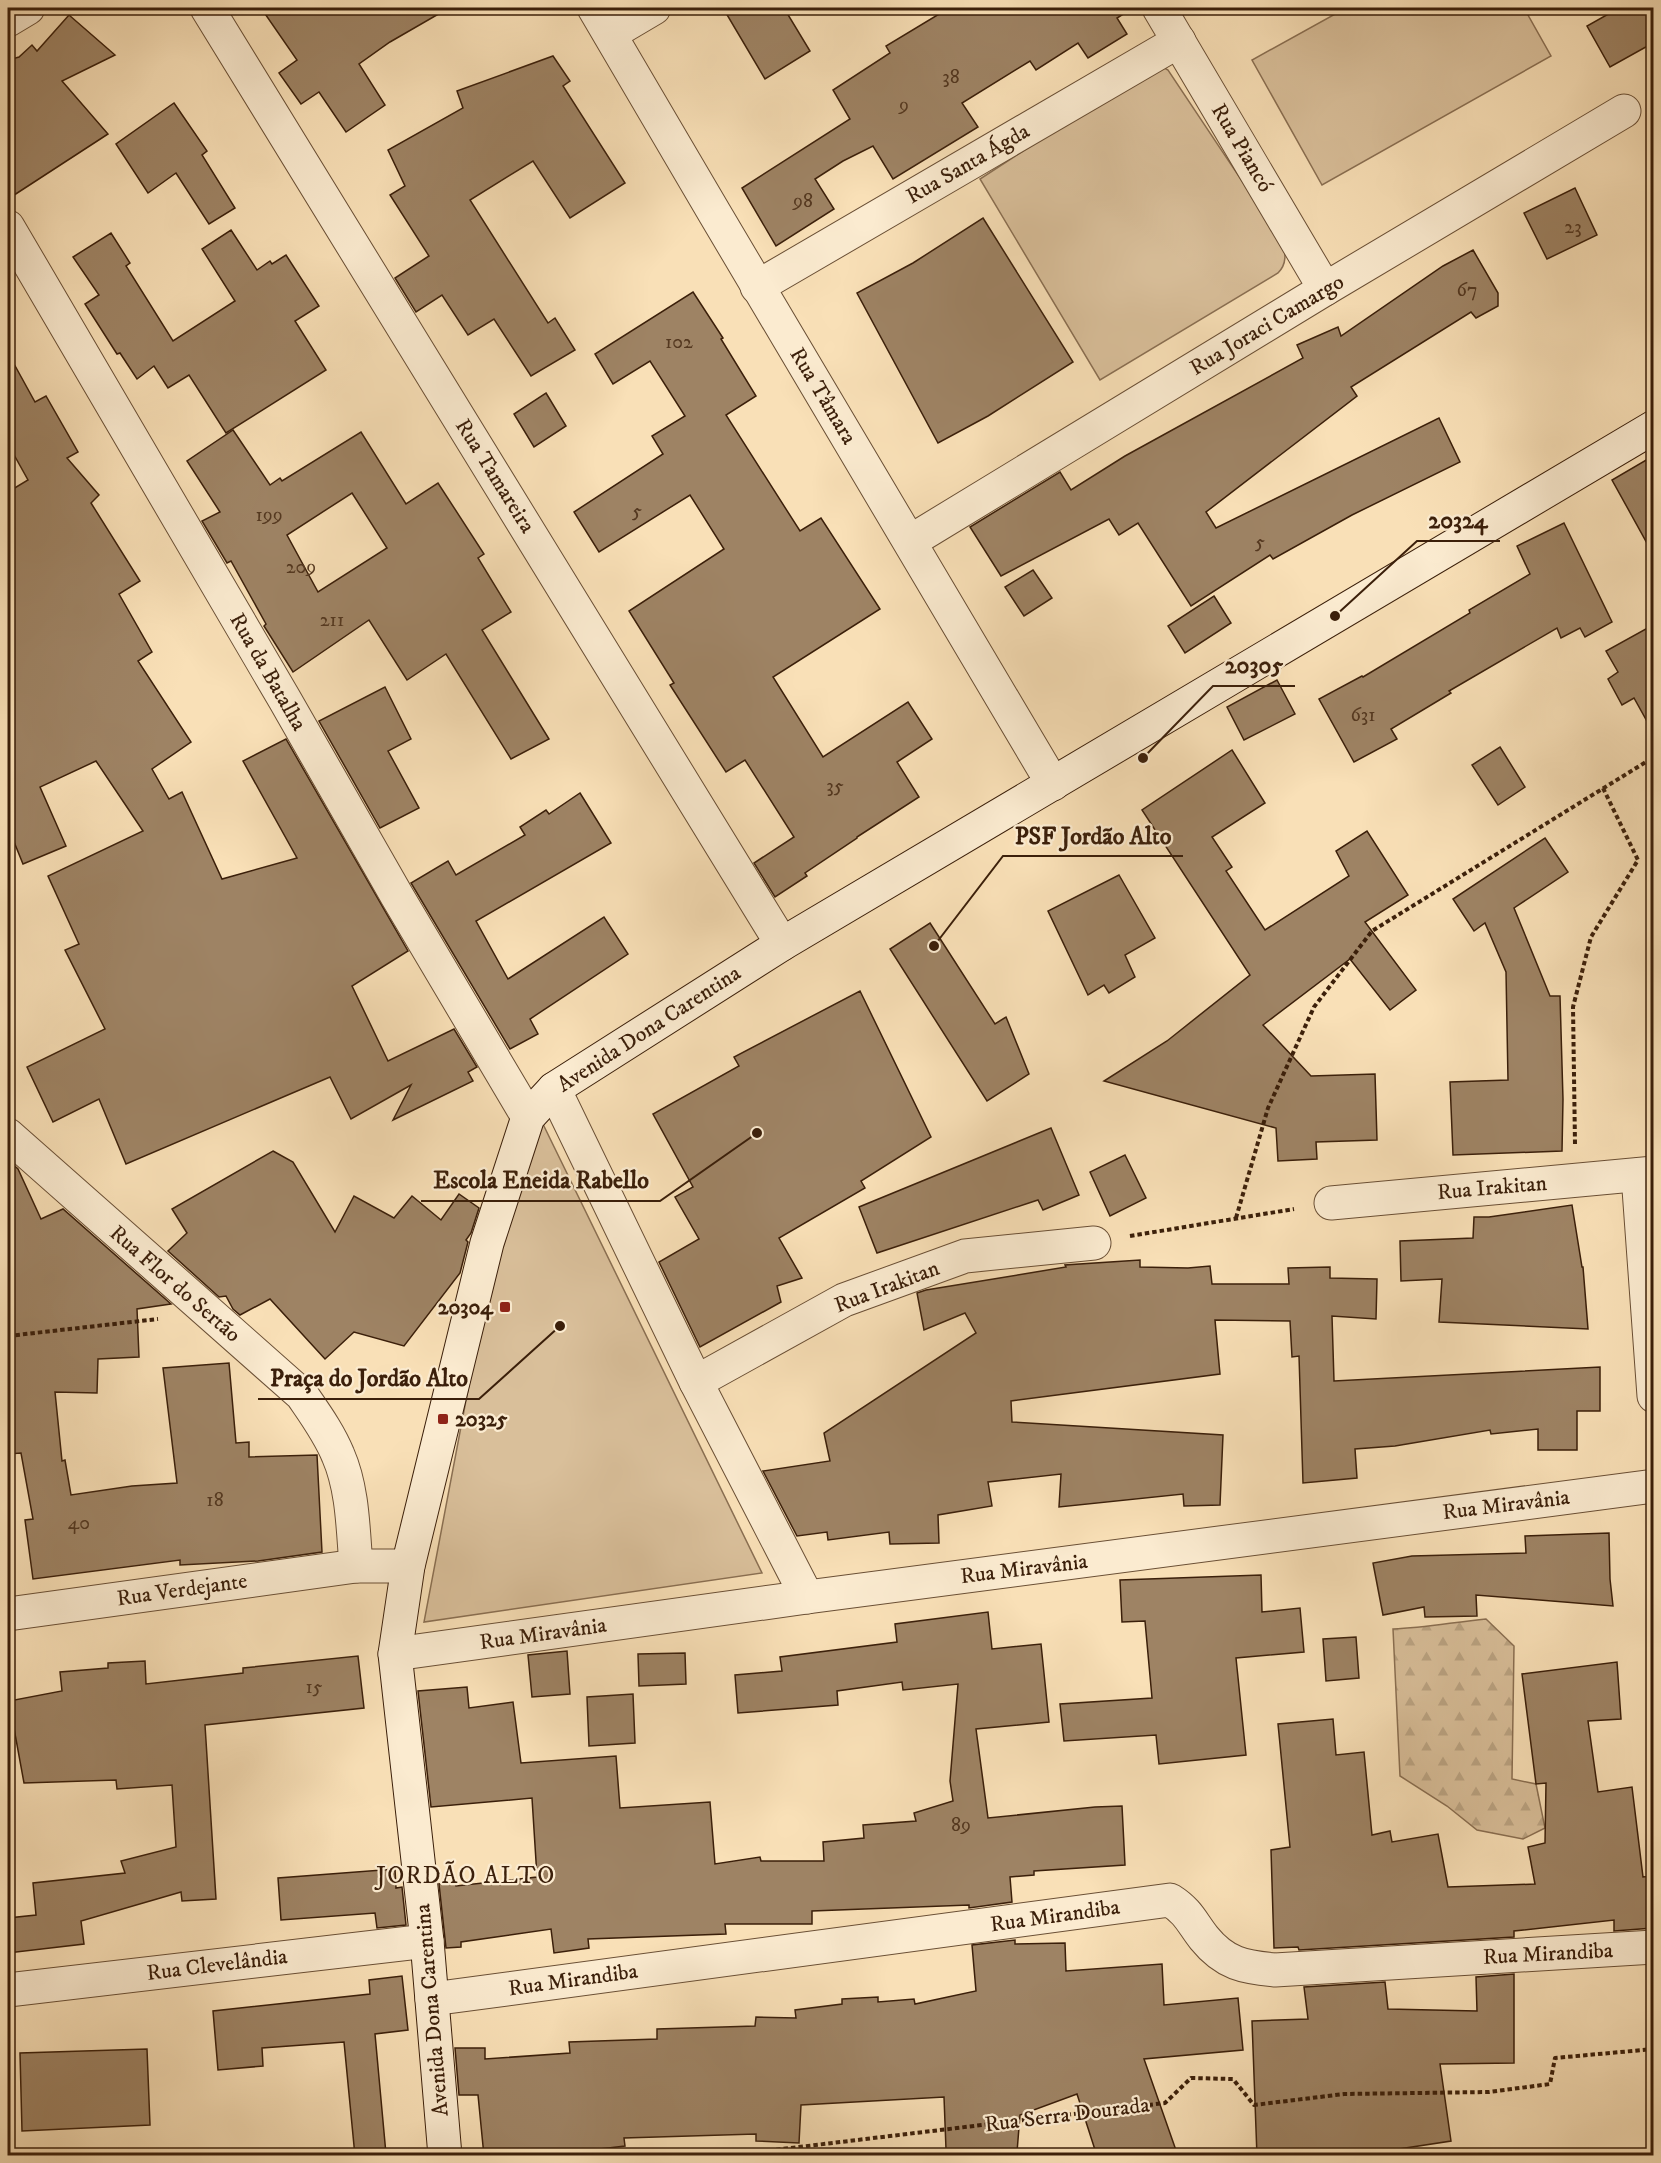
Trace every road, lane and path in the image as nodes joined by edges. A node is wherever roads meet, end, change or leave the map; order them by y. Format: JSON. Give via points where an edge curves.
{"nodes":[{"id":1,"x":28,"y":8,"type":"edge"},
{"id":2,"x":207,"y":8,"type":"edge"},
{"id":3,"x":654,"y":8,"type":"edge"},
{"id":4,"x":1159,"y":8,"type":"edge"},
{"id":5,"x":8,"y":20,"type":"edge"},
{"id":6,"x":602,"y":21,"type":"edge"},
{"id":7,"x":1179,"y":41,"type":"junction"},
{"id":8,"x":1624,"y":111,"type":"dead end"},
{"id":9,"x":8,"y":227,"type":"edge"},
{"id":10,"x":757,"y":287,"type":"junction"},
{"id":11,"x":1325,"y":289,"type":"junction"},
{"id":12,"x":1653,"y":427,"type":"edge"},
{"id":13,"x":911,"y":541,"type":"junction"},
{"id":14,"x":1653,"y":757,"type":"edge"},
{"id":15,"x":1053,"y":784,"type":"junction"},
{"id":16,"x":1603,"y":788,"type":"junction"},
{"id":17,"x":782,"y":944,"type":"junction"},
{"id":18,"x":554,"y":1089,"type":"junction"},
{"id":19,"x":528,"y":1117,"type":"junction"},
{"id":20,"x":8,"y":1135,"type":"edge"},
{"id":21,"x":1646,"y":1174,"type":"edge"},
{"id":22,"x":1575,"y":1181,"type":"junction"},
{"id":23,"x":1331,"y":1203,"type":"joint"},
{"id":24,"x":1236,"y":1218,"type":"junction"},
{"id":25,"x":1094,"y":1243,"type":"joint"},
{"id":26,"x":209,"y":1313,"type":"junction"},
{"id":27,"x":8,"y":1336,"type":"edge"},
{"id":28,"x":696,"y":1382,"type":"junction"},
{"id":29,"x":1653,"y":1396,"type":"edge"},
{"id":30,"x":1653,"y":1486,"type":"edge"},
{"id":31,"x":356,"y":1566,"type":"junction"},
{"id":32,"x":408,"y":1566,"type":"junction"},
{"id":33,"x":807,"y":1597,"type":"junction"},
{"id":34,"x":8,"y":1614,"type":"edge"},
{"id":35,"x":395,"y":1654,"type":"junction"},
{"id":36,"x":427,"y":1941,"type":"junction"},
{"id":37,"x":1653,"y":1947,"type":"edge"},
{"id":38,"x":8,"y":1990,"type":"edge"},
{"id":39,"x":432,"y":1999,"type":"junction"},
{"id":40,"x":1653,"y":2049,"type":"edge"},
{"id":41,"x":445,"y":2156,"type":"edge"},
{"id":42,"x":724,"y":2156,"type":"edge"}],
"edges":[{"from":1,"to":5,"type":"street"},
{"from":2,"to":17,"type":"street","name":"Rua Tamareira"},
{"from":3,"to":6,"type":"street"},
{"from":4,"to":7,"type":"street","name":"Rua Piancó"},
{"from":6,"to":10,"type":"street","name":"Rua Tâmara"},
{"from":7,"to":10,"type":"street","name":"Rua Santa Ágda"},
{"from":7,"to":11,"type":"street","name":"Rua Piancó"},
{"from":8,"to":11,"type":"street","name":"Rua Joraci Camargo"},
{"from":9,"to":19,"type":"street","name":"Rua da Batalha"},
{"from":10,"to":13,"type":"street","name":"Rua Tâmara"},
{"from":11,"to":13,"type":"street","name":"Rua Joraci Camargo"},
{"from":12,"to":15,"type":"street","name":"Avenida Dona Carentina"},
{"from":13,"to":15,"type":"street","name":"Rua Tâmara"},
{"from":14,"to":16,"type":"path"},
{"from":15,"to":17,"type":"street","name":"Avenida Dona Carentina"},
{"from":16,"to":22,"type":"path","via":[[1638,860],[1591,937],[1574,1007]]},
{"from":16,"to":24,"type":"path","via":[[1372,931],[1314,1007],[1268,1108]]},
{"from":17,"to":18,"type":"street","name":"Avenida Dona Carentina"},
{"from":18,"to":19,"type":"street","name":"Avenida Dona Carentina"},
{"from":18,"to":28,"type":"street"},
{"from":19,"to":32,"type":"street","name":"Avenida Dona Carentina","via":[[487,1243]]},
{"from":20,"to":26,"type":"street","name":"Rua Flor do Sertão"},
{"from":21,"to":22,"type":"street","name":"Rua Irakitan"},
{"from":21,"to":29,"type":"street"},
{"from":22,"to":23,"type":"street","name":"Rua Irakitan"},
{"from":23,"to":24,"type":"path"},
{"from":24,"to":25,"type":"path"},
{"from":25,"to":28,"type":"street","name":"Rua Irakitan","via":[[965,1256],[844,1300]]},
{"from":26,"to":27,"type":"path"},
{"from":26,"to":31,"type":"street","name":"Rua Flor do Sertão","via":[[302,1395],[321,1422],[339,1456],[349,1493]]},
{"from":28,"to":33,"type":"street"},
{"from":30,"to":33,"type":"street","name":"Rua Miravânia"},
{"from":31,"to":32,"type":"street"},
{"from":31,"to":34,"type":"street","name":"Rua Verdejante"},
{"from":32,"to":35,"type":"street","name":"Avenida Dona Carentina"},
{"from":33,"to":35,"type":"street","name":"Rua Miravânia"},
{"from":35,"to":36,"type":"street","name":"Avenida Dona Carentina"},
{"from":36,"to":38,"type":"street","name":"Rua Clevelândia"},
{"from":36,"to":39,"type":"street","name":"Avenida Dona Carentina"},
{"from":37,"to":39,"type":"street","name":"Rua Mirandiba","via":[[1275,1970],[1247,1967],[1224,1957],[1205,1939],[1188,1914],[1170,1900]]},
{"from":39,"to":41,"type":"street","name":"Avenida Dona Carentina"},
{"from":40,"to":42,"type":"path","name":"Rua Serra Dourada","via":[[1555,2058],[1550,2084],[1489,2092],[1344,2094],[1254,2105],[1233,2079],[1191,2078],[1165,2103]]}]}
